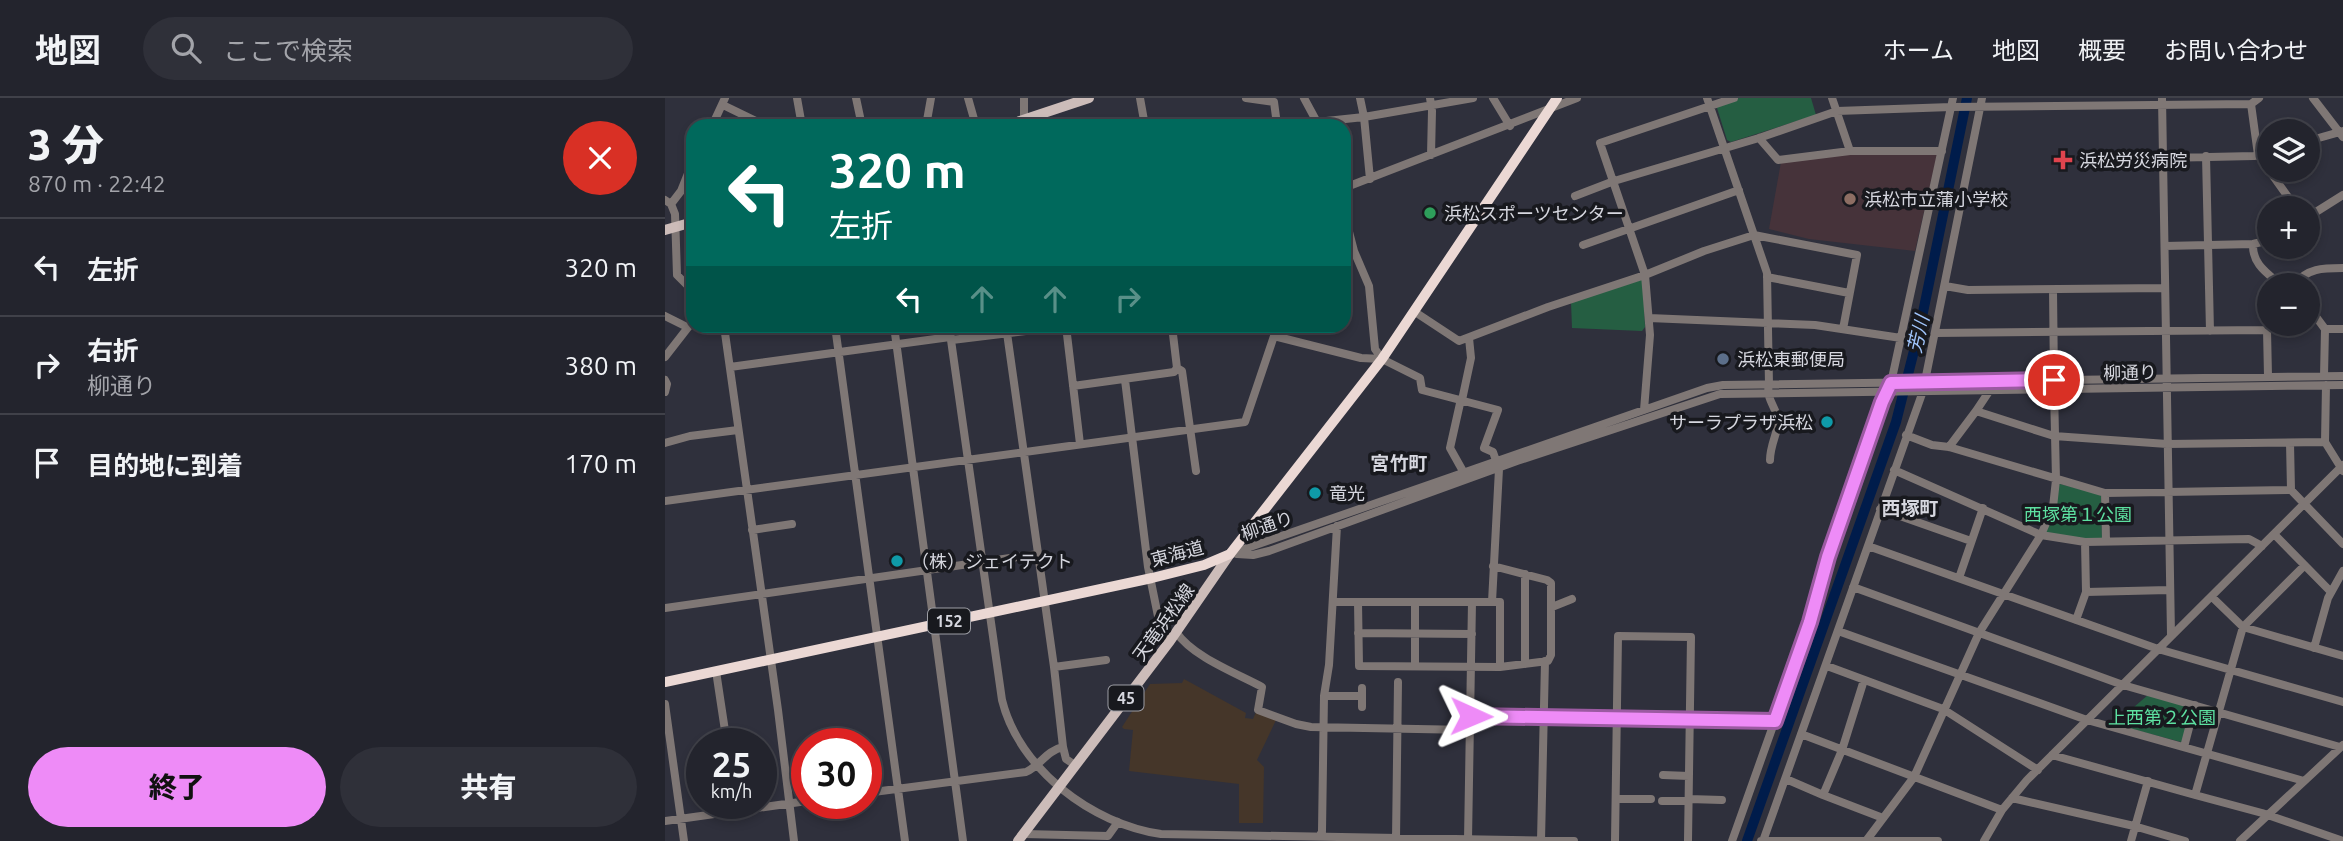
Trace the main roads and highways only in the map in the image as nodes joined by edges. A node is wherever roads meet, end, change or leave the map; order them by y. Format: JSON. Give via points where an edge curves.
{"nodes":[{"id":1,"x":1089,"y":98,"type":"edge"},
{"id":2,"x":1554,"y":103,"type":"edge"},
{"id":3,"x":1042,"y":119,"type":"edge"},
{"id":4,"x":1230,"y":554,"type":"junction"},
{"id":5,"x":665,"y":682,"type":"edge"},
{"id":6,"x":1021,"y":838,"type":"edge"}],
"edges":[{"from":1,"to":3,"type":"main road"},
{"from":2,"to":4,"type":"highway","name":"東海道","via":[[1382,359]]},
{"from":4,"to":5,"type":"highway","name":"東海道","number":"152","via":[[1152,578]]},
{"from":4,"to":6,"type":"main road","name":"天竜浜松線","number":"45"}]}
